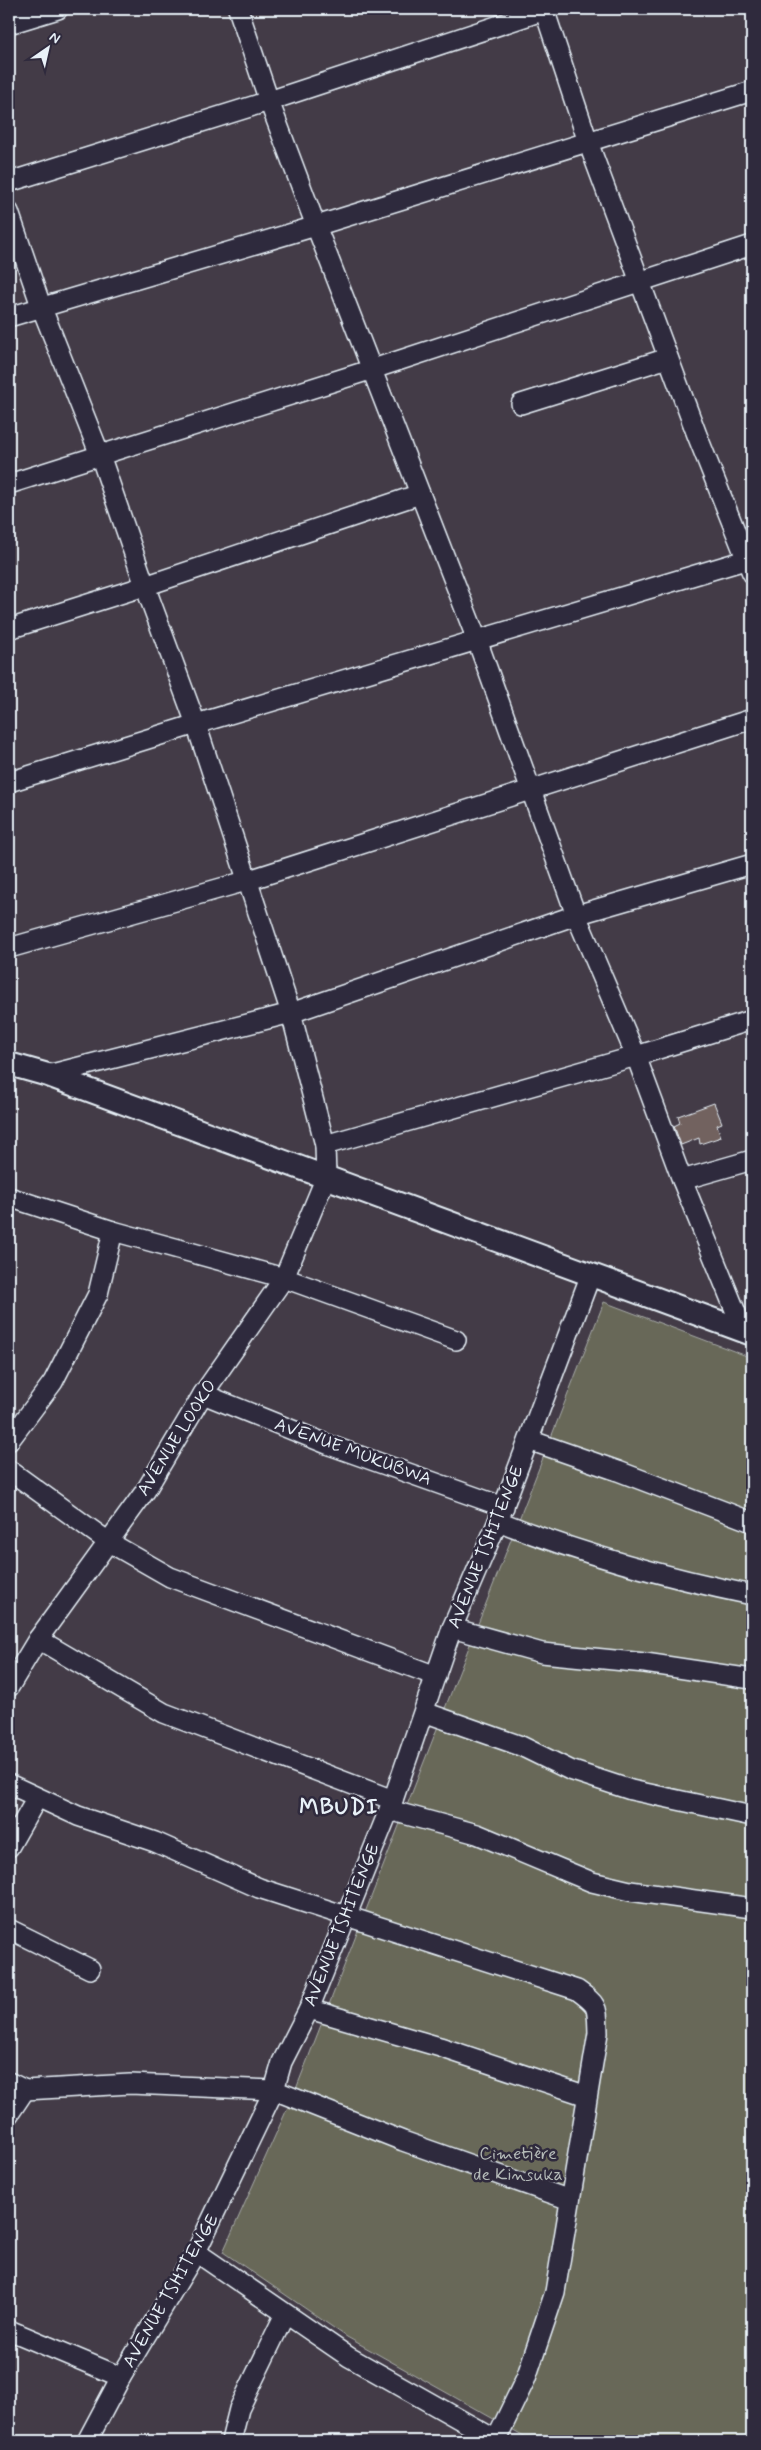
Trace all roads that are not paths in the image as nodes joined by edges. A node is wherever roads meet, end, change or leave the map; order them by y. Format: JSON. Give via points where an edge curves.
{"nodes":[{"id":1,"x":58,"y":9,"type":"edge"},
{"id":2,"x":238,"y":9,"type":"edge"},
{"id":3,"x":545,"y":9,"type":"edge"},
{"id":4,"x":9,"y":24,"type":"edge"},
{"id":5,"x":752,"y":91,"type":"edge"},
{"id":6,"x":269,"y":101,"type":"junction"},
{"id":7,"x":588,"y":142,"type":"junction"},
{"id":8,"x":9,"y":182,"type":"edge"},
{"id":9,"x":9,"y":212,"type":"edge"},
{"id":10,"x":316,"y":226,"type":"junction"},
{"id":11,"x":752,"y":245,"type":"edge"},
{"id":12,"x":642,"y":283,"type":"junction"},
{"id":13,"x":41,"y":306,"type":"junction"},
{"id":14,"x":9,"y":317,"type":"edge"},
{"id":15,"x":668,"y":358,"type":"junction"},
{"id":16,"x":372,"y":370,"type":"junction"},
{"id":17,"x":521,"y":404,"type":"dead end"},
{"id":18,"x":100,"y":455,"type":"junction"},
{"id":19,"x":9,"y":484,"type":"edge"},
{"id":20,"x":420,"y":494,"type":"junction"},
{"id":21,"x":750,"y":564,"type":"edge"},
{"id":22,"x":145,"y":586,"type":"junction"},
{"id":23,"x":9,"y":629,"type":"edge"},
{"id":24,"x":477,"y":640,"type":"junction"},
{"id":25,"x":752,"y":719,"type":"edge"},
{"id":26,"x":196,"y":724,"type":"junction"},
{"id":27,"x":9,"y":782,"type":"edge"},
{"id":28,"x":530,"y":791,"type":"junction"},
{"id":29,"x":752,"y":864,"type":"edge"},
{"id":30,"x":246,"y":881,"type":"junction"},
{"id":31,"x":576,"y":915,"type":"junction"},
{"id":32,"x":9,"y":948,"type":"edge"},
{"id":33,"x":291,"y":1013,"type":"junction"},
{"id":34,"x":752,"y":1020,"type":"edge"},
{"id":35,"x":636,"y":1056,"type":"junction"},
{"id":36,"x":9,"y":1064,"type":"edge"},
{"id":37,"x":48,"y":1075,"type":"junction"},
{"id":38,"x":325,"y":1145,"type":"junction"},
{"id":39,"x":752,"y":1160,"type":"edge"},
{"id":40,"x":326,"y":1177,"type":"junction"},
{"id":41,"x":682,"y":1180,"type":"junction"},
{"id":42,"x":9,"y":1197,"type":"edge"},
{"id":43,"x":113,"y":1231,"type":"junction"},
{"id":44,"x":591,"y":1274,"type":"junction"},
{"id":45,"x":284,"y":1278,"type":"junction"},
{"id":46,"x":746,"y":1322,"type":"edge"},
{"id":47,"x":456,"y":1340,"type":"dead end"},
{"id":48,"x":203,"y":1394,"type":"junction"},
{"id":49,"x":529,"y":1440,"type":"junction"},
{"id":50,"x":9,"y":1441,"type":"edge"},
{"id":51,"x":9,"y":1470,"type":"edge"},
{"id":52,"x":501,"y":1514,"type":"junction"},
{"id":53,"x":752,"y":1522,"type":"edge"},
{"id":54,"x":107,"y":1541,"type":"junction"},
{"id":55,"x":752,"y":1595,"type":"edge"},
{"id":56,"x":452,"y":1628,"type":"junction"},
{"id":57,"x":38,"y":1639,"type":"junction"},
{"id":58,"x":436,"y":1676,"type":"junction"},
{"id":59,"x":752,"y":1679,"type":"edge"},
{"id":60,"x":9,"y":1687,"type":"edge"},
{"id":61,"x":424,"y":1712,"type":"junction"},
{"id":62,"x":9,"y":1784,"type":"edge"},
{"id":63,"x":37,"y":1798,"type":"junction"},
{"id":64,"x":391,"y":1805,"type":"junction"},
{"id":65,"x":752,"y":1816,"type":"edge"},
{"id":66,"x":9,"y":1847,"type":"edge"},
{"id":67,"x":752,"y":1908,"type":"edge"},
{"id":68,"x":345,"y":1916,"type":"junction"},
{"id":69,"x":9,"y":1929,"type":"edge"},
{"id":70,"x":90,"y":1969,"type":"dead end"},
{"id":71,"x":309,"y":2009,"type":"junction"},
{"id":72,"x":17,"y":2086,"type":"edge"},
{"id":73,"x":274,"y":2090,"type":"junction"},
{"id":74,"x":588,"y":2096,"type":"junction"},
{"id":75,"x":9,"y":2114,"type":"edge"},
{"id":76,"x":570,"y":2200,"type":"junction"},
{"id":77,"x":196,"y":2252,"type":"junction"},
{"id":78,"x":285,"y":2314,"type":"junction"},
{"id":79,"x":9,"y":2330,"type":"edge"},
{"id":80,"x":121,"y":2377,"type":"junction"},
{"id":81,"x":87,"y":2441,"type":"edge"},
{"id":82,"x":231,"y":2441,"type":"edge"},
{"id":83,"x":497,"y":2441,"type":"edge"}],
"edges":[{"from":1,"to":4,"type":"street"},
{"from":2,"to":6,"type":"street"},
{"from":3,"to":6,"type":"street"},
{"from":3,"to":7,"type":"street"},
{"from":5,"to":7,"type":"street"},
{"from":6,"to":8,"type":"street"},
{"from":6,"to":10,"type":"street"},
{"from":7,"to":10,"type":"street"},
{"from":7,"to":12,"type":"street"},
{"from":9,"to":13,"type":"street"},
{"from":10,"to":13,"type":"street"},
{"from":10,"to":16,"type":"street"},
{"from":11,"to":12,"type":"street"},
{"from":12,"to":15,"type":"street"},
{"from":12,"to":16,"type":"street"},
{"from":13,"to":14,"type":"street"},
{"from":13,"to":18,"type":"street"},
{"from":15,"to":17,"type":"street"},
{"from":15,"to":21,"type":"street"},
{"from":16,"to":18,"type":"street"},
{"from":16,"to":20,"type":"street"},
{"from":18,"to":19,"type":"street"},
{"from":18,"to":22,"type":"street"},
{"from":20,"to":22,"type":"street"},
{"from":20,"to":24,"type":"street"},
{"from":21,"to":24,"type":"street"},
{"from":22,"to":23,"type":"street"},
{"from":22,"to":26,"type":"street"},
{"from":24,"to":26,"type":"street"},
{"from":24,"to":28,"type":"street"},
{"from":25,"to":28,"type":"street"},
{"from":26,"to":27,"type":"street"},
{"from":26,"to":30,"type":"street"},
{"from":28,"to":30,"type":"street"},
{"from":28,"to":31,"type":"street"},
{"from":29,"to":31,"type":"street"},
{"from":30,"to":32,"type":"street"},
{"from":30,"to":33,"type":"street"},
{"from":31,"to":33,"type":"street"},
{"from":31,"to":35,"type":"street"},
{"from":33,"to":37,"type":"street"},
{"from":33,"to":38,"type":"street"},
{"from":34,"to":35,"type":"street"},
{"from":35,"to":38,"type":"street"},
{"from":35,"to":41,"type":"street"},
{"from":36,"to":37,"type":"street"},
{"from":37,"to":40,"type":"street"},
{"from":38,"to":40,"type":"street"},
{"from":39,"to":41,"type":"street"},
{"from":40,"to":44,"type":"street"},
{"from":40,"to":45,"type":"street","name":"AVENUE LOOKO"},
{"from":41,"to":46,"type":"street"},
{"from":42,"to":43,"type":"street"},
{"from":43,"to":45,"type":"street"},
{"from":43,"to":50,"type":"street","via":[[98,1294],[53,1382]]},
{"from":44,"to":46,"type":"street"},
{"from":44,"to":49,"type":"street","name":"AVENUE TSHITENGE"},
{"from":45,"to":47,"type":"street"},
{"from":45,"to":48,"type":"street","name":"AVENUE LOOKO"},
{"from":48,"to":52,"type":"street","name":"AVENUE MUKUBWA"},
{"from":48,"to":54,"type":"street","name":"AVENUE LOOKO","via":[[146,1490]]},
{"from":49,"to":52,"type":"street","name":"AVENUE TSHITENGE"},
{"from":49,"to":53,"type":"street"},
{"from":51,"to":54,"type":"street"},
{"from":52,"to":55,"type":"street","name":"AVENUE MUKUBWA","via":[[553,1543],[619,1564]]},
{"from":52,"to":56,"type":"street","name":"AVENUE TSHITENGE"},
{"from":54,"to":57,"type":"street","name":"AVENUE LOOKO"},
{"from":54,"to":58,"type":"street","via":[[170,1577]]},
{"from":56,"to":58,"type":"street","name":"AVENUE TSHITENGE"},
{"from":56,"to":59,"type":"street","via":[[542,1653],[645,1663]]},
{"from":57,"to":60,"type":"street","name":"AVENUE LOOKO"},
{"from":57,"to":64,"type":"street","via":[[164,1713]]},
{"from":58,"to":61,"type":"street","name":"AVENUE TSHITENGE"},
{"from":61,"to":64,"type":"street","name":"AVENUE TSHITENGE"},
{"from":61,"to":65,"type":"street","via":[[521,1746],[570,1770],[632,1790]]},
{"from":62,"to":63,"type":"street"},
{"from":63,"to":66,"type":"street"},
{"from":63,"to":68,"type":"street","via":[[78,1816],[155,1842],[259,1888]]},
{"from":64,"to":67,"type":"street","via":[[477,1834],[592,1882],[630,1891]]},
{"from":64,"to":68,"type":"street","name":"AVENUE TSHITENGE"},
{"from":68,"to":71,"type":"street","name":"AVENUE TSHITENGE"},
{"from":68,"to":74,"type":"street","via":[[583,1994],[594,2003],[597,2012],[598,2033]]},
{"from":69,"to":70,"type":"street"},
{"from":71,"to":73,"type":"street","name":"AVENUE TSHITENGE","via":[[282,2062]]},
{"from":71,"to":74,"type":"street","via":[[440,2046]]},
{"from":72,"to":73,"type":"street","via":[[130,2084]]},
{"from":72,"to":75,"type":"street"},
{"from":73,"to":76,"type":"street","via":[[403,2141]]},
{"from":73,"to":77,"type":"street","name":"AVENUE TSHITENGE"},
{"from":74,"to":76,"type":"street"},
{"from":76,"to":83,"type":"street","via":[[555,2292],[526,2378]]},
{"from":77,"to":78,"type":"street"},
{"from":77,"to":80,"type":"street","name":"AVENUE TSHITENGE"},
{"from":78,"to":82,"type":"street","via":[[239,2409]]},
{"from":78,"to":83,"type":"street","via":[[349,2357]]},
{"from":79,"to":80,"type":"street"},
{"from":80,"to":81,"type":"street","name":"AVENUE TSHITENGE"}]}
